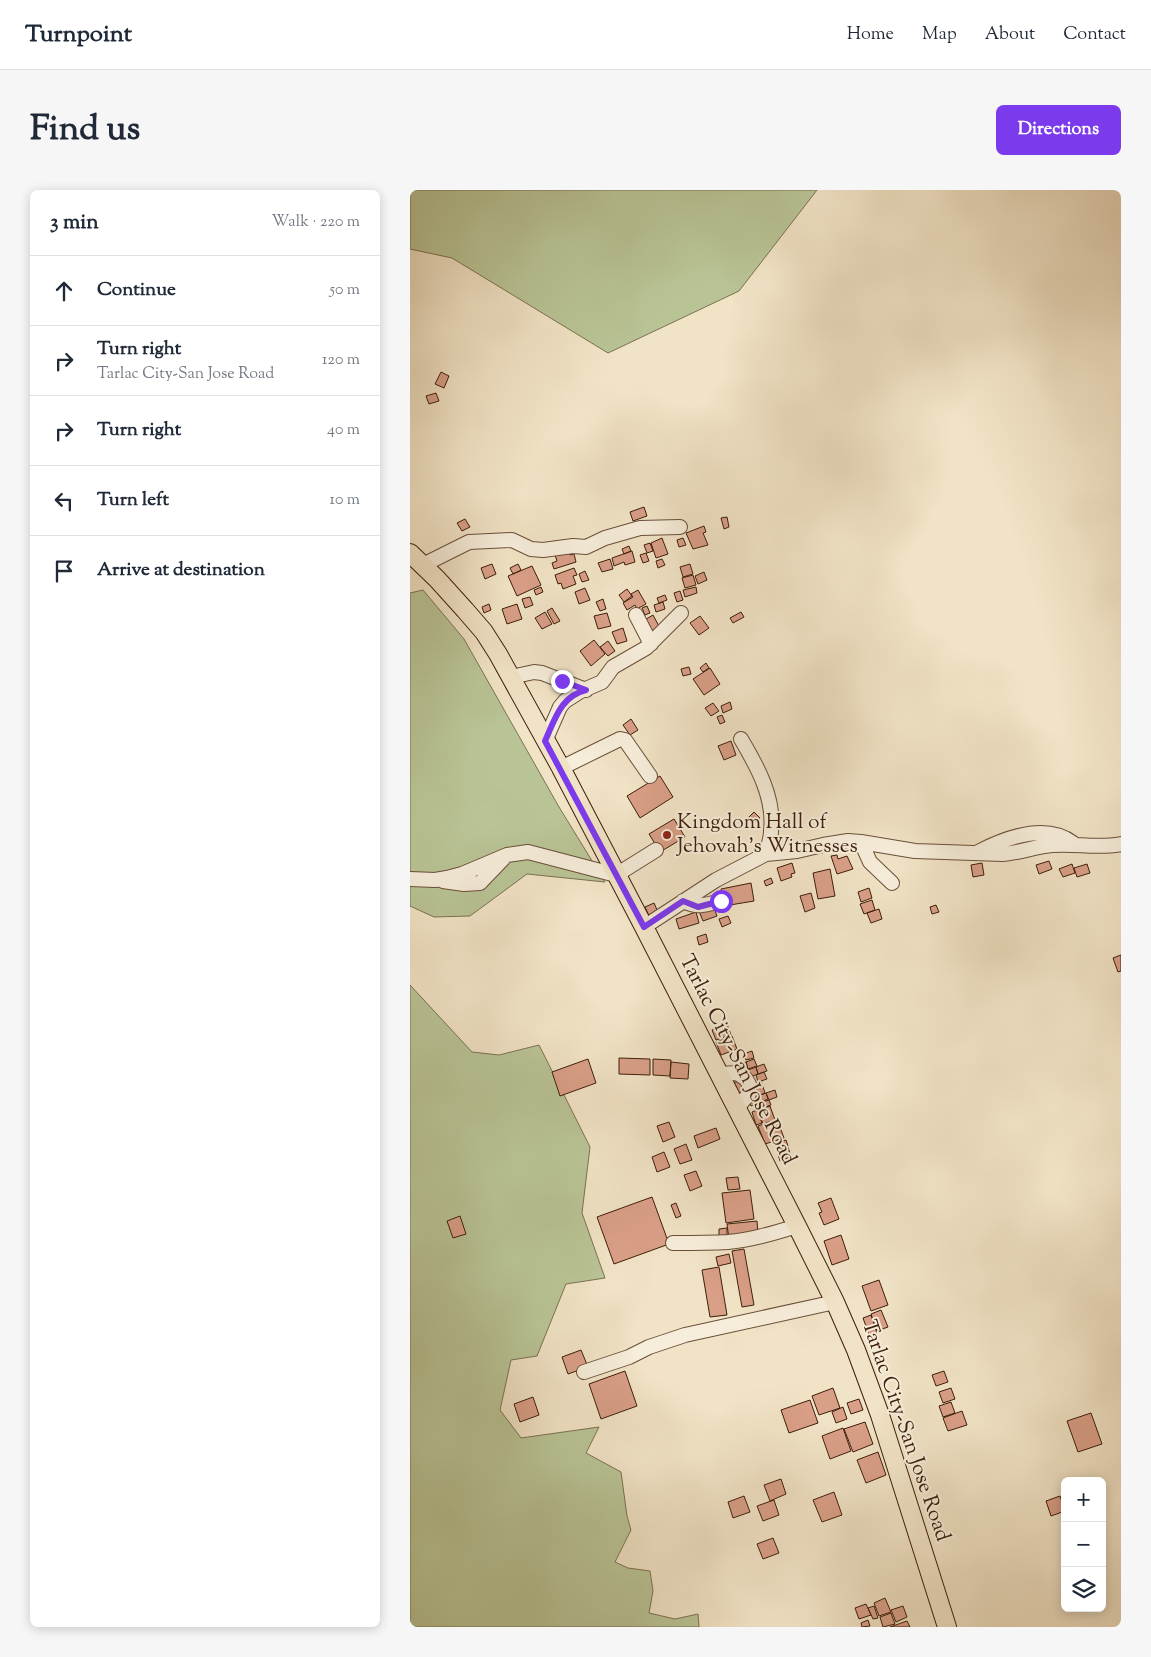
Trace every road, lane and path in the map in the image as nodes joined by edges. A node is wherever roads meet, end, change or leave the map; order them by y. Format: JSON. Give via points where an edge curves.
{"nodes":[{"id":1,"x":680,"y":528,"type":"dead end"},
{"id":2,"x":410,"y":553,"type":"edge"},
{"id":3,"x":423,"y":565,"type":"junction"},
{"id":4,"x":681,"y":613,"type":"dead end"},
{"id":5,"x":636,"y":615,"type":"dead end"},
{"id":6,"x":651,"y":644,"type":"junction"},
{"id":7,"x":511,"y":677,"type":"junction"},
{"id":8,"x":586,"y":690,"type":"junction"},
{"id":9,"x":741,"y":739,"type":"dead end"},
{"id":10,"x":545,"y":741,"type":"junction"},
{"id":11,"x":560,"y":768,"type":"junction"},
{"id":12,"x":650,"y":776,"type":"dead end"},
{"id":13,"x":861,"y":842,"type":"junction"},
{"id":14,"x":1121,"y":844,"type":"edge"},
{"id":15,"x":656,"y":850,"type":"dead end"},
{"id":16,"x":766,"y":854,"type":"junction"},
{"id":17,"x":616,"y":874,"type":"junction"},
{"id":18,"x":410,"y":879,"type":"edge"},
{"id":19,"x":892,"y":883,"type":"dead end"},
{"id":20,"x":683,"y":901,"type":"junction"},
{"id":21,"x":721,"y":901,"type":"dead end"},
{"id":22,"x":644,"y":927,"type":"junction"},
{"id":23,"x":797,"y":1226,"type":"junction"},
{"id":24,"x":673,"y":1243,"type":"dead end"},
{"id":25,"x":835,"y":1302,"type":"junction"},
{"id":26,"x":584,"y":1372,"type":"dead end"},
{"id":27,"x":947,"y":1627,"type":"edge"}],
"edges":[{"from":1,"to":3,"type":"street","via":[[640,528],[586,547],[543,550],[531,550],[512,540],[469,542]]},
{"from":2,"to":3,"type":"main road","name":"Tarlac City-San Jose Road"},
{"from":3,"to":7,"type":"main road","name":"Tarlac City-San Jose Road","via":[[484,632]]},
{"from":4,"to":6,"type":"street"},
{"from":5,"to":6,"type":"street"},
{"from":6,"to":8,"type":"street","via":[[619,663],[602,682]]},
{"from":7,"to":8,"type":"street","via":[[542,673]]},
{"from":7,"to":10,"type":"main road","name":"Tarlac City-San Jose Road"},
{"from":8,"to":10,"type":"street","via":[[560,707]]},
{"from":9,"to":16,"type":"street","via":[[766,790],[772,831]]},
{"from":10,"to":11,"type":"main road","name":"Tarlac City-San Jose Road"},
{"from":11,"to":12,"type":"street","via":[[620,739],[625,740]]},
{"from":11,"to":17,"type":"main road","name":"Tarlac City-San Jose Road"},
{"from":13,"to":14,"type":"street","via":[[915,851],[977,853],[1016,853],[1044,846],[1102,847]]},
{"from":13,"to":16,"type":"street","via":[[836,842]]},
{"from":13,"to":19,"type":"street","via":[[870,862]]},
{"from":15,"to":17,"type":"street"},
{"from":16,"to":20,"type":"street"},
{"from":17,"to":18,"type":"street","via":[[528,852],[507,855],[455,876],[435,880]]},
{"from":17,"to":22,"type":"main road","name":"Tarlac City-San Jose Road"},
{"from":20,"to":21,"type":"street","via":[[698,907]]},
{"from":20,"to":22,"type":"street"},
{"from":22,"to":23,"type":"main road","name":"Tarlac City-San Jose Road"},
{"from":23,"to":24,"type":"street","via":[[728,1242]]},
{"from":23,"to":25,"type":"main road","name":"Tarlac City-San Jose Road"},
{"from":25,"to":26,"type":"street","via":[[649,1346],[630,1357]]},
{"from":25,"to":27,"type":"main road","name":"Tarlac City-San Jose Road","via":[[880,1415]]}]}
